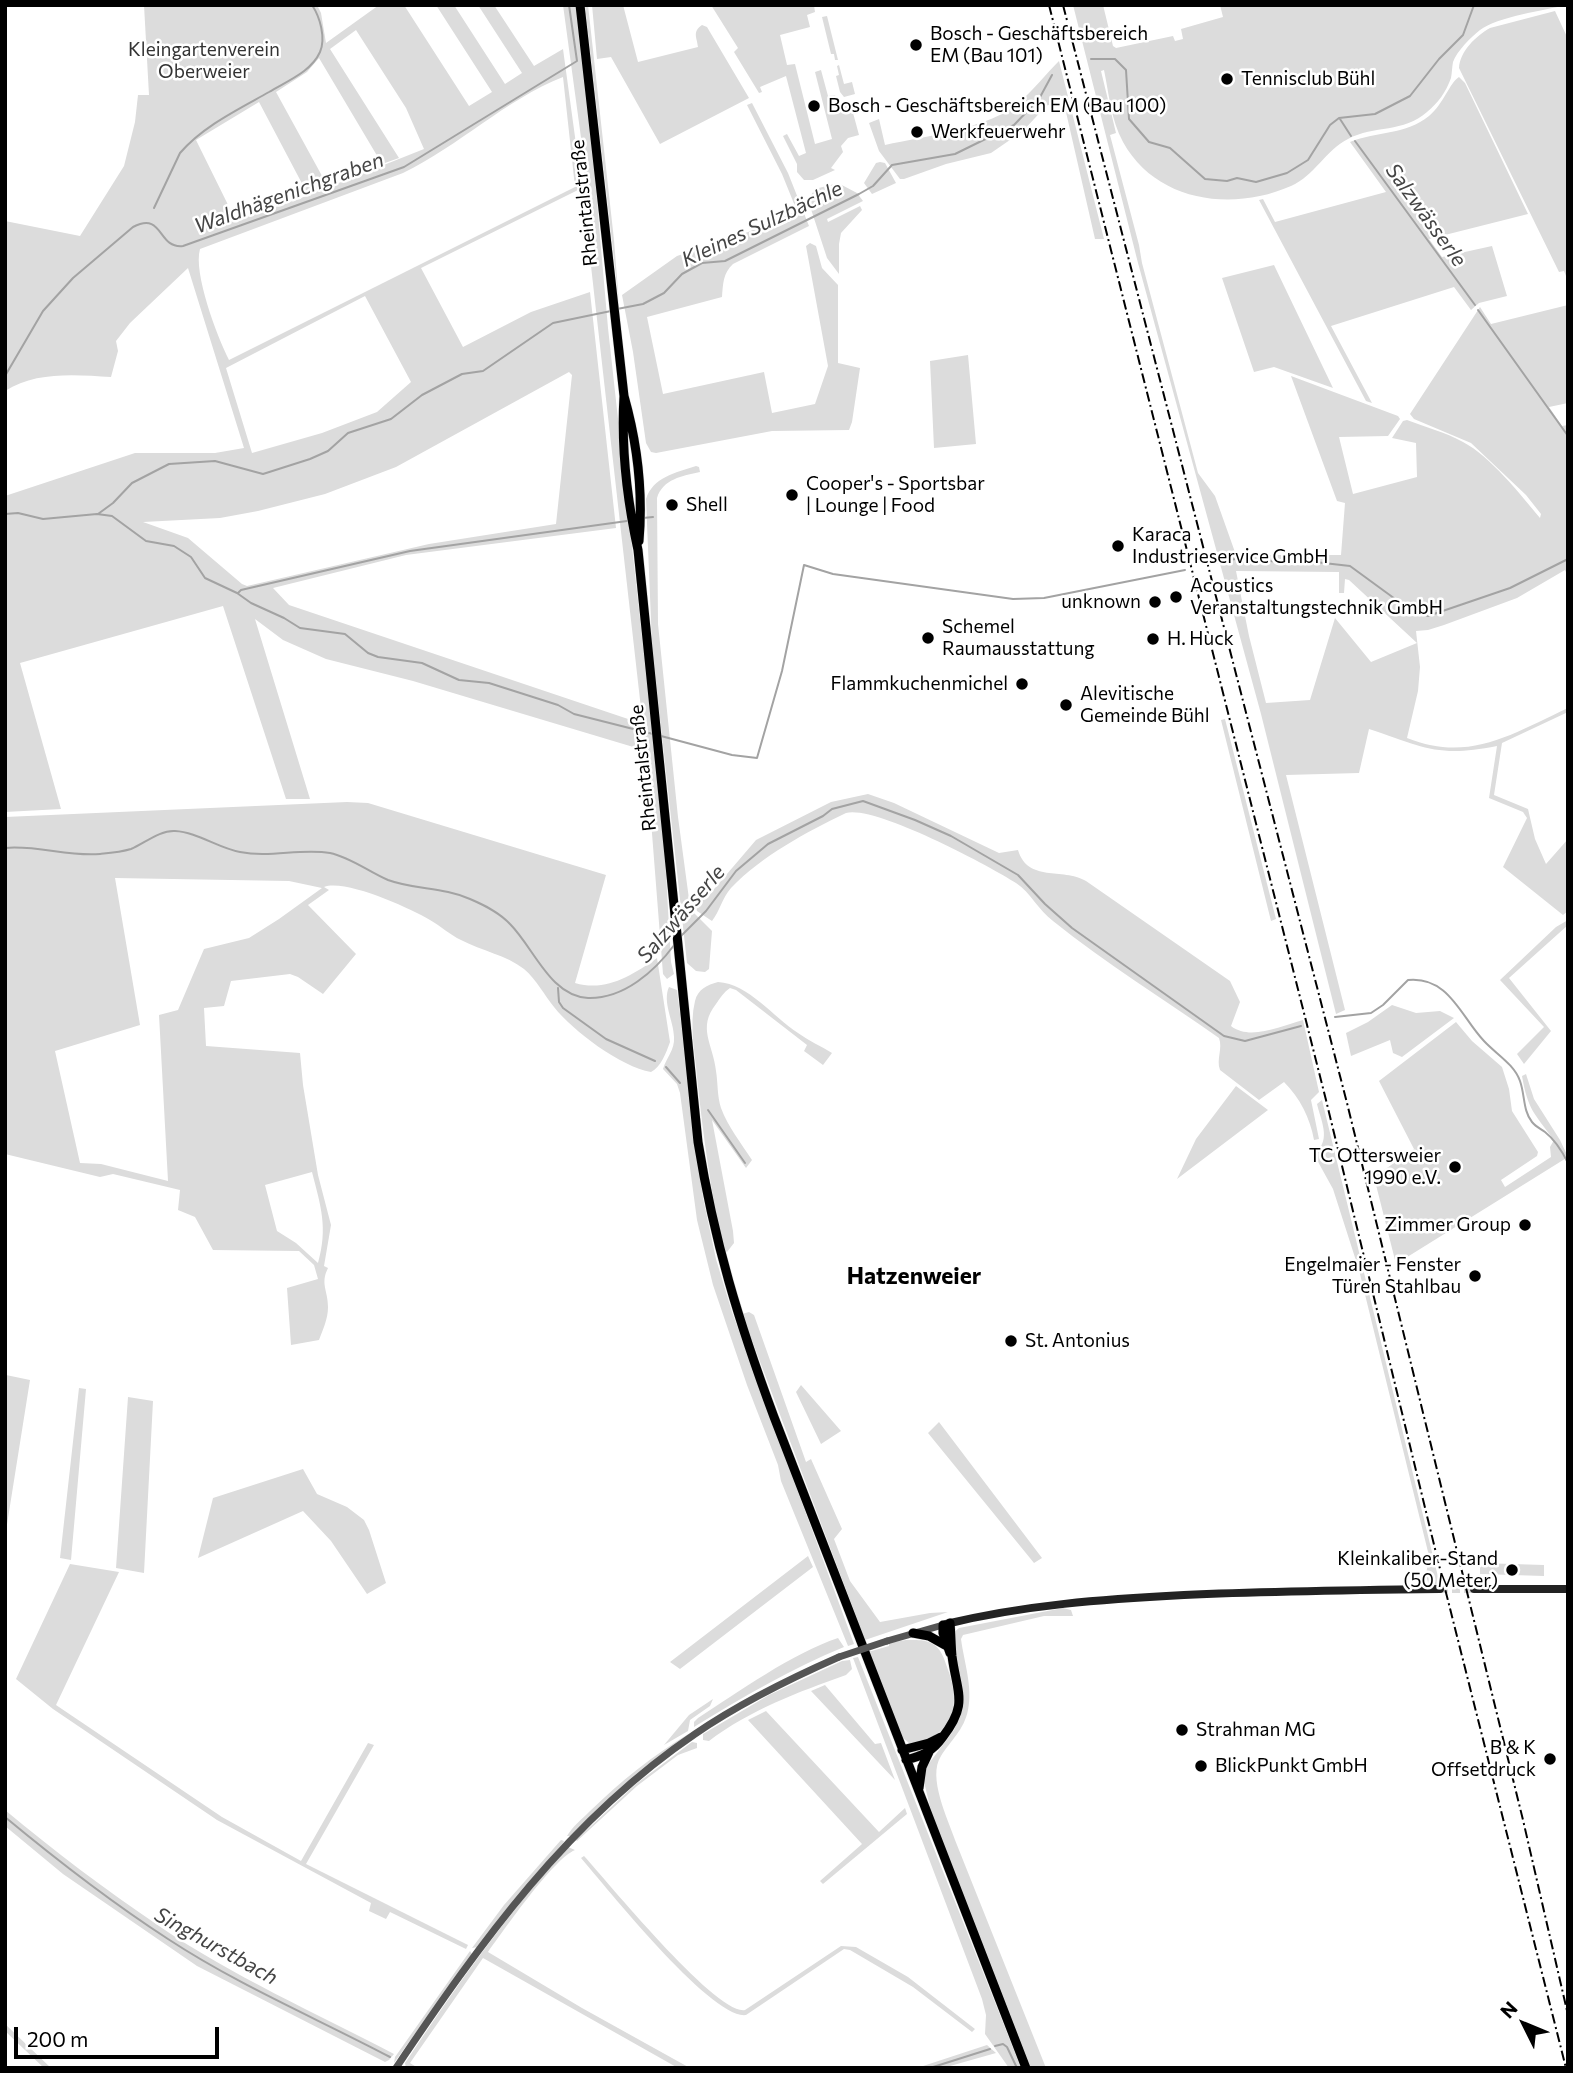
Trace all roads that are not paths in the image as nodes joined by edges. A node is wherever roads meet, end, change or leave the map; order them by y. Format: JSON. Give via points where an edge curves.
{"nodes":[{"id":1,"x":580,"y":5,"type":"edge"},
{"id":2,"x":1440,"y":1589,"type":"tunnel mouth"},
{"id":3,"x":1474,"y":1589,"type":"tunnel mouth"},
{"id":4,"x":1568,"y":1589,"type":"edge"},
{"id":5,"x":947,"y":1624,"type":"junction"},
{"id":6,"x":913,"y":1633,"type":"junction"},
{"id":7,"x":945,"y":1645,"type":"junction"},
{"id":8,"x":952,"y":1657,"type":"junction"},
{"id":9,"x":945,"y":1734,"type":"junction"},
{"id":10,"x":929,"y":1751,"type":"junction"},
{"id":11,"x":904,"y":1755,"type":"junction"},
{"id":12,"x":919,"y":1794,"type":"junction"},
{"id":13,"x":396,"y":2068,"type":"edge"},
{"id":14,"x":1026,"y":2068,"type":"edge"}],
"edges":[{"from":1,"to":11,"type":"main road","name":"Rheintalstraße","via":[[698,1142],[714,1230],[745,1339]]},
{"from":2,"to":5,"type":"main road","via":[[1110,1599]]},
{"from":3,"to":4,"type":"main road"},
{"from":5,"to":6,"type":"street"},
{"from":5,"to":7,"type":"main road"},
{"from":5,"to":8,"type":"main road"},
{"from":6,"to":7,"type":"main road"},
{"from":6,"to":13,"type":"street","bridge":true,"via":[[839,1657],[772,1688],[704,1728],[645,1771],[569,1841],[510,1908]]},
{"from":7,"to":8,"type":"main road"},
{"from":8,"to":9,"type":"main road","via":[[959,1708]]},
{"from":9,"to":10,"type":"main road"},
{"from":9,"to":11,"type":"main road"},
{"from":10,"to":11,"type":"main road"},
{"from":10,"to":12,"type":"main road","via":[[920,1774]]},
{"from":11,"to":12,"type":"main road","name":"Rheintalstraße"},
{"from":12,"to":14,"type":"main road","name":"Rheintalstraße"}]}
